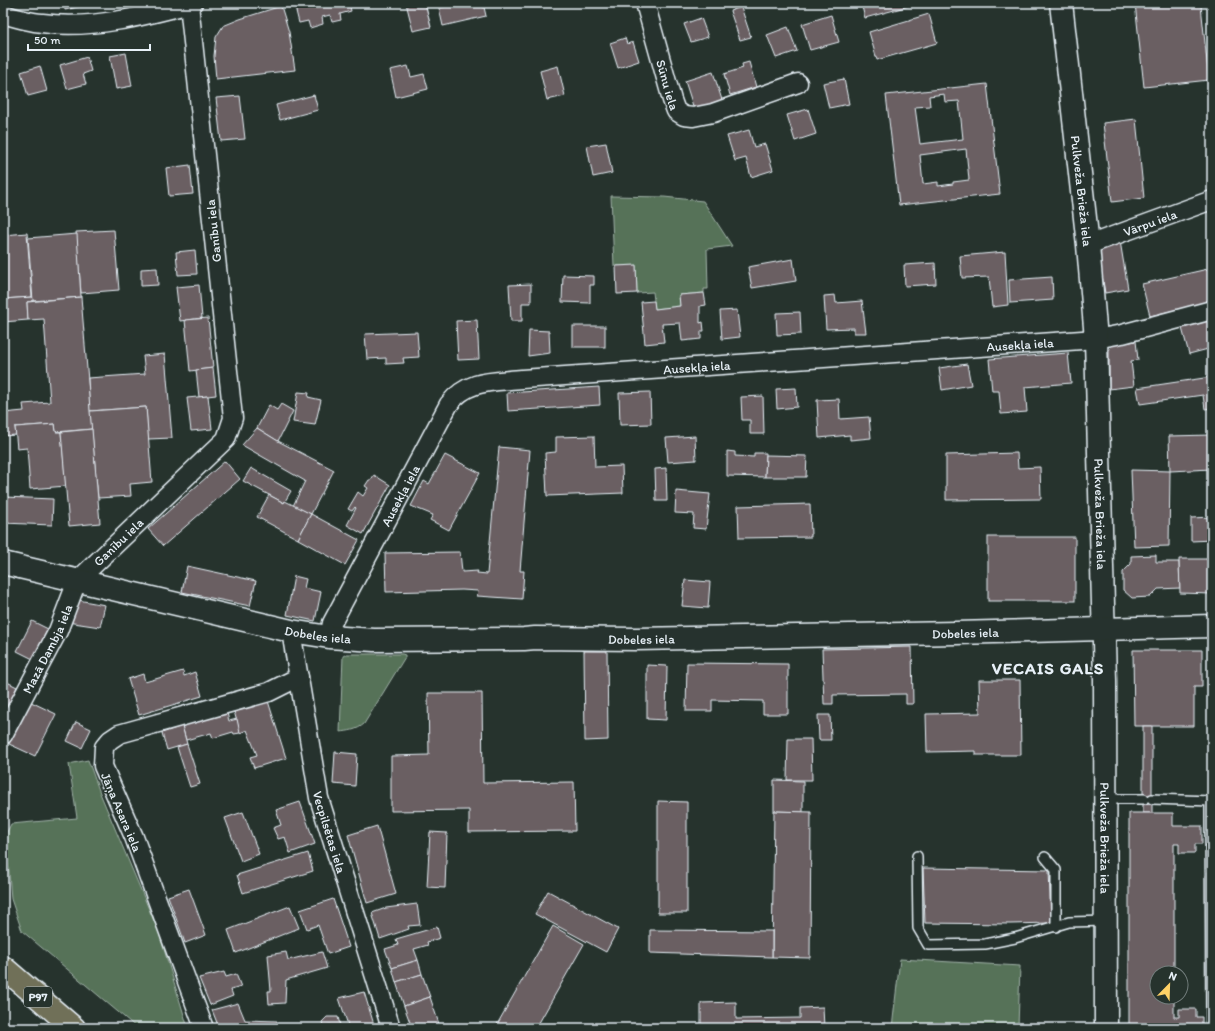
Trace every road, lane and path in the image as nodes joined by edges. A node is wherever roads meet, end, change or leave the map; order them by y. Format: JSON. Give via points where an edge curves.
{"nodes":[{"id":1,"x":645,"y":3,"type":"edge"},
{"id":2,"x":1061,"y":3,"type":"edge"},
{"id":3,"x":191,"y":4,"type":"edge"},
{"id":4,"x":3,"y":14,"type":"edge"},
{"id":5,"x":798,"y":83,"type":"dead end"},
{"id":6,"x":1212,"y":200,"type":"edge"},
{"id":7,"x":1088,"y":245,"type":"junction"},
{"id":8,"x":1212,"y":310,"type":"edge"},
{"id":9,"x":1096,"y":339,"type":"junction"},
{"id":10,"x":3,"y":563,"type":"edge"},
{"id":11,"x":77,"y":581,"type":"junction"},
{"id":12,"x":1212,"y":626,"type":"edge"},
{"id":13,"x":1104,"y":629,"type":"junction"},
{"id":14,"x":291,"y":631,"type":"junction"},
{"id":15,"x":328,"y":637,"type":"junction"},
{"id":16,"x":299,"y":677,"type":"junction"},
{"id":17,"x":3,"y":735,"type":"edge"},
{"id":18,"x":1106,"y":799,"type":"junction"},
{"id":19,"x":1211,"y":800,"type":"edge"},
{"id":20,"x":917,"y":856,"type":"dead end"},
{"id":21,"x":1045,"y":857,"type":"dead end"},
{"id":22,"x":1106,"y":921,"type":"junction"},
{"id":23,"x":1056,"y":927,"type":"junction"},
{"id":24,"x":1212,"y":942,"type":"edge"},
{"id":25,"x":3,"y":967,"type":"edge"},
{"id":26,"x":1212,"y":1027,"type":"edge"},
{"id":27,"x":74,"y":1028,"type":"edge"},
{"id":28,"x":204,"y":1028,"type":"edge"},
{"id":29,"x":391,"y":1028,"type":"edge"},
{"id":30,"x":1106,"y":1028,"type":"edge"}],
"edges":[{"from":1,"to":5,"type":"street","name":"Sūnu iela","via":[[672,100],[676,110],[684,116],[713,113]]},
{"from":2,"to":7,"type":"street","name":"Pulkveža Brieža iela"},
{"from":3,"to":4,"type":"street","name":"Ganību iela","via":[[96,24],[42,23]]},
{"from":3,"to":11,"type":"street","name":"Ganību iela","via":[[233,418],[226,439]]},
{"from":6,"to":7,"type":"street","name":"Vārpu iela"},
{"from":7,"to":9,"type":"street","name":"Pulkveža Brieža iela"},
{"from":8,"to":9,"type":"street","name":"Ausekļa iela"},
{"from":9,"to":13,"type":"street","name":"Pulkveža Brieža iela"},
{"from":9,"to":15,"type":"street","name":"Ausekļa iela","via":[[522,379],[469,386],[456,395],[449,404],[332,623]]},
{"from":10,"to":11,"type":"street","name":"Dobeles iela"},
{"from":11,"to":14,"type":"street","name":"Dobeles iela"},
{"from":11,"to":17,"type":"street","name":"Mazā Dambja iela","via":[[58,631]]},
{"from":12,"to":13,"type":"street","name":"Dobeles iela"},
{"from":13,"to":15,"type":"street","name":"Dobeles iela","via":[[636,639],[374,640]]},
{"from":13,"to":18,"type":"street","name":"Pulkveža Brieža iela"},
{"from":14,"to":15,"type":"street","name":"Dobeles iela"},
{"from":14,"to":16,"type":"street","name":"Vecpilsētas iela"},
{"from":16,"to":28,"type":"street","name":"Jāņa Asara iela","via":[[269,692],[119,734],[104,747],[103,766],[134,837]]},
{"from":16,"to":29,"type":"street","name":"Vecpilsētas iela","via":[[319,798]]},
{"from":18,"to":19,"type":"lane"},
{"from":18,"to":22,"type":"street","name":"Pulkveža Brieža iela"},
{"from":19,"to":24,"type":"lane"},
{"from":20,"to":23,"type":"lane","via":[[918,928],[928,945],[985,944]]},
{"from":21,"to":23,"type":"lane","via":[[1056,870]]},
{"from":22,"to":23,"type":"lane","via":[[1069,922]]},
{"from":22,"to":30,"type":"street","name":"Pulkveža Brieža iela"},
{"from":24,"to":26,"type":"lane"},
{"from":25,"to":27,"type":"main road","number":"P97"}]}
